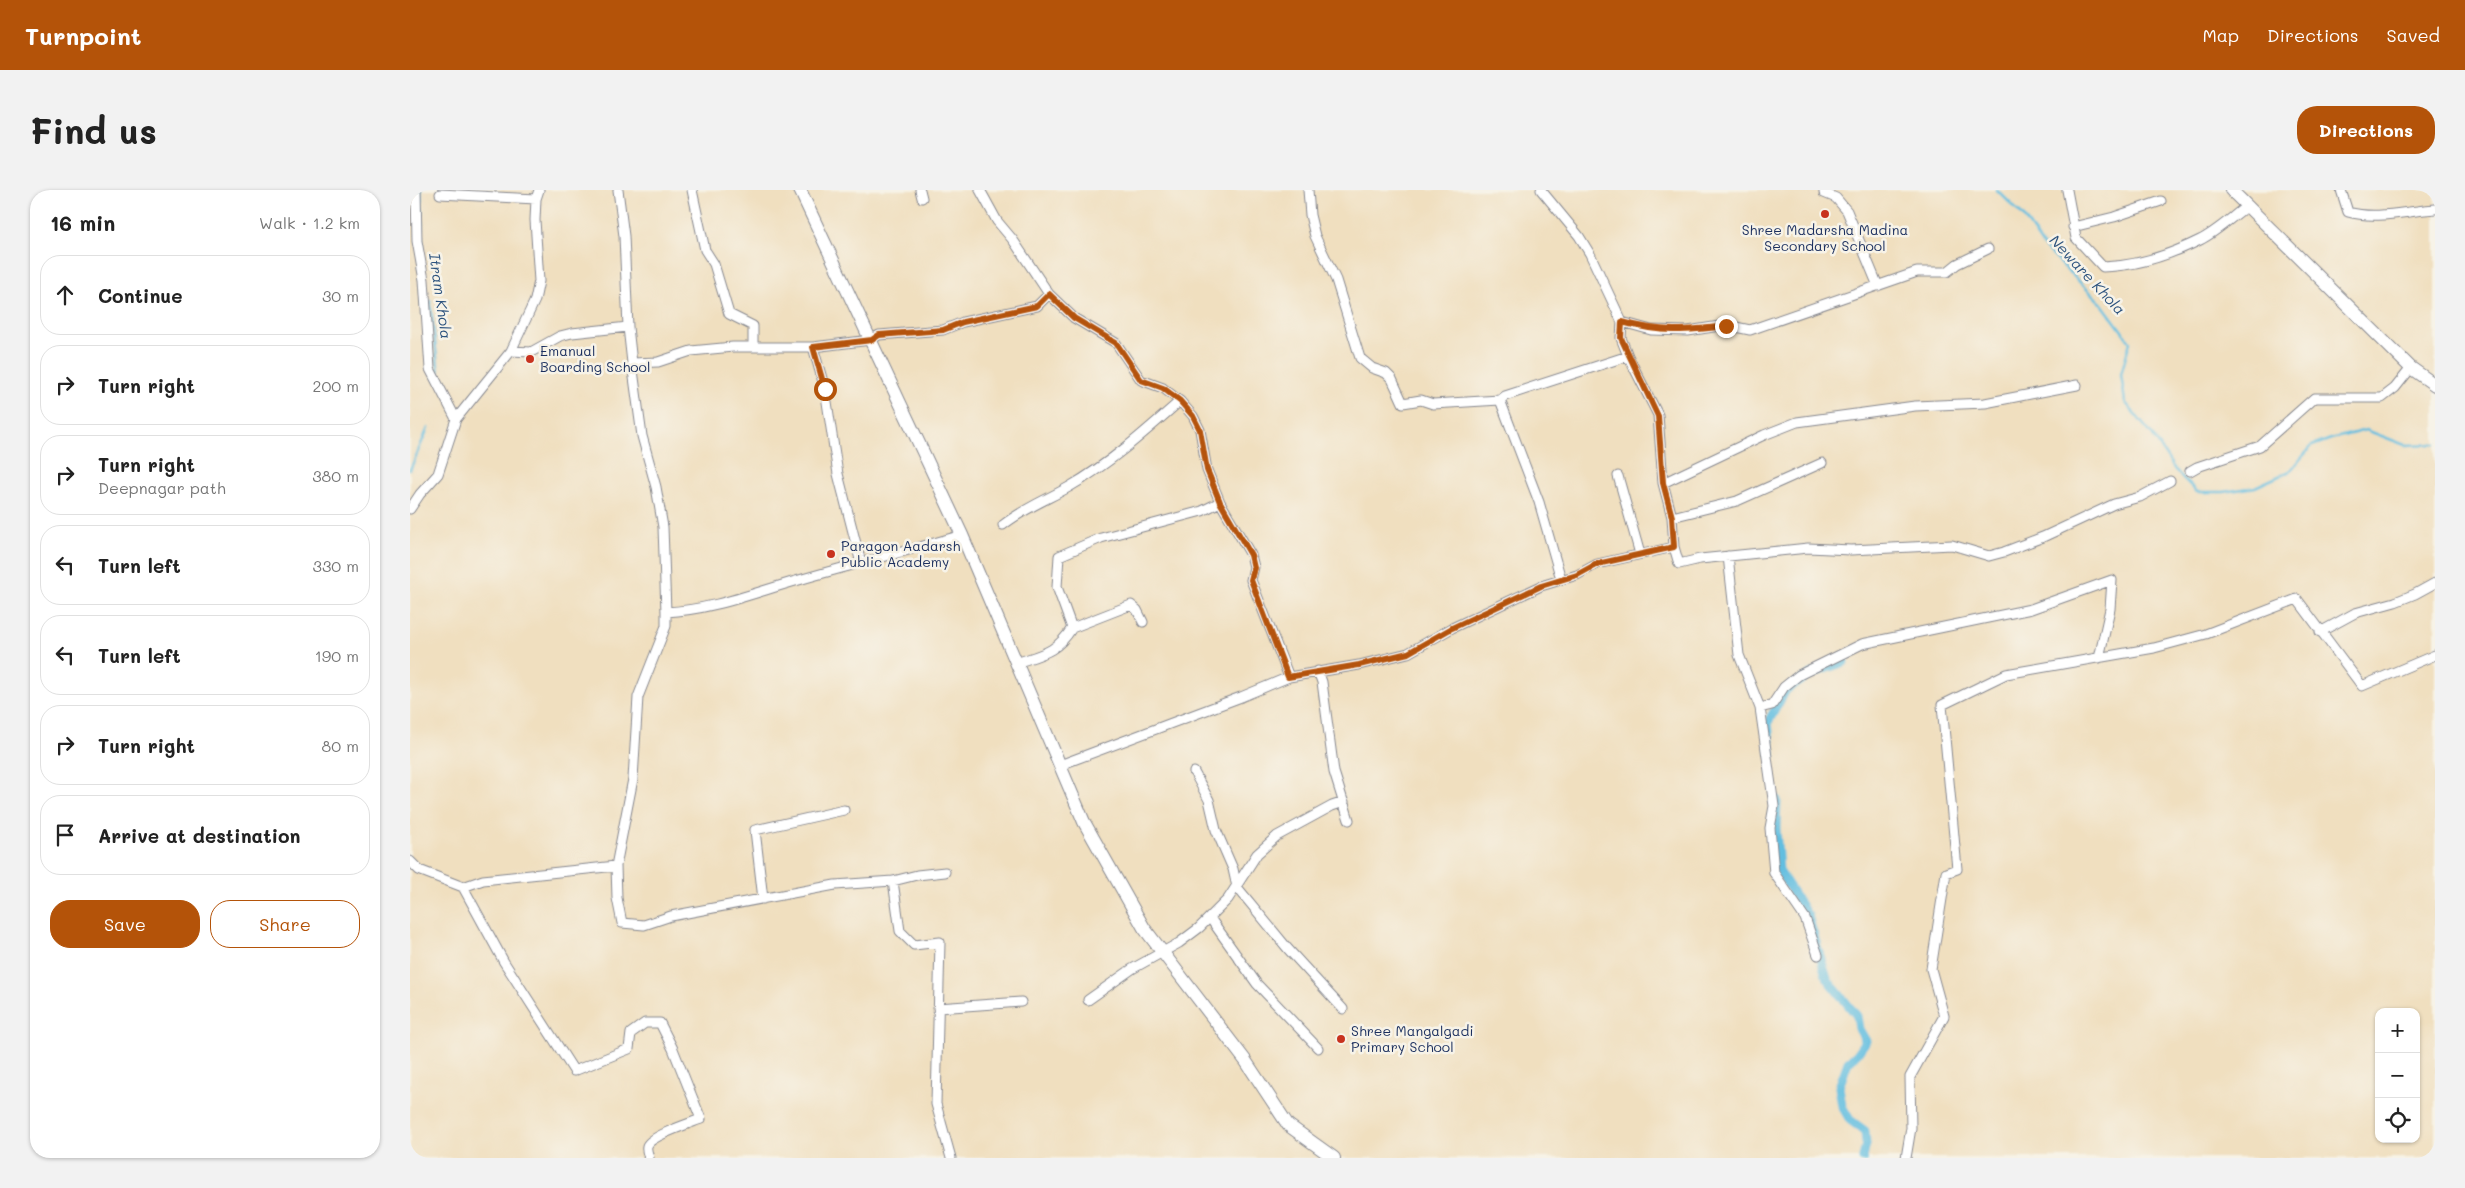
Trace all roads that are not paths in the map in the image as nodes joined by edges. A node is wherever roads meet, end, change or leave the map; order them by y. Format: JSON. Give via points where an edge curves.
{"nodes":[{"id":1,"x":416,"y":190,"type":"edge"},
{"id":2,"x":618,"y":190,"type":"edge"},
{"id":3,"x":692,"y":190,"type":"edge"},
{"id":4,"x":800,"y":190,"type":"edge"},
{"id":5,"x":980,"y":190,"type":"edge"},
{"id":6,"x":1308,"y":190,"type":"edge"},
{"id":7,"x":1541,"y":190,"type":"edge"},
{"id":8,"x":1824,"y":190,"type":"edge"},
{"id":9,"x":2067,"y":190,"type":"edge"},
{"id":10,"x":2231,"y":190,"type":"edge"},
{"id":11,"x":2341,"y":190,"type":"edge"},
{"id":12,"x":440,"y":194,"type":"dead end"},
{"id":13,"x":537,"y":195,"type":"edge"},
{"id":14,"x":2161,"y":201,"type":"dead end"},
{"id":15,"x":2247,"y":206,"type":"junction"},
{"id":16,"x":2435,"y":209,"type":"edge"},
{"id":17,"x":2073,"y":227,"type":"junction"},
{"id":18,"x":1988,"y":249,"type":"dead end"},
{"id":19,"x":1878,"y":286,"type":"junction"},
{"id":20,"x":1049,"y":294,"type":"junction"},
{"id":21,"x":1622,"y":322,"type":"junction"},
{"id":22,"x":628,"y":327,"type":"junction"},
{"id":23,"x":872,"y":340,"type":"junction"},
{"id":24,"x":753,"y":346,"type":"junction"},
{"id":25,"x":813,"y":347,"type":"junction"},
{"id":26,"x":511,"y":351,"type":"junction"},
{"id":27,"x":1628,"y":356,"type":"junction"},
{"id":28,"x":632,"y":363,"type":"junction"},
{"id":29,"x":2411,"y":368,"type":"junction"},
{"id":30,"x":2076,"y":385,"type":"dead end"},
{"id":31,"x":2435,"y":385,"type":"edge"},
{"id":32,"x":1500,"y":400,"type":"junction"},
{"id":33,"x":1180,"y":401,"type":"junction"},
{"id":34,"x":456,"y":419,"type":"junction"},
{"id":35,"x":1822,"y":463,"type":"dead end"},
{"id":36,"x":2190,"y":471,"type":"dead end"},
{"id":37,"x":1618,"y":476,"type":"dead end"},
{"id":38,"x":2170,"y":481,"type":"dead end"},
{"id":39,"x":1663,"y":483,"type":"junction"},
{"id":40,"x":1220,"y":502,"type":"junction"},
{"id":41,"x":410,"y":509,"type":"edge"},
{"id":42,"x":1672,"y":517,"type":"junction"},
{"id":43,"x":1002,"y":525,"type":"dead end"},
{"id":44,"x":962,"y":535,"type":"junction"},
{"id":45,"x":1674,"y":547,"type":"junction"},
{"id":46,"x":1640,"y":554,"type":"junction"},
{"id":47,"x":1728,"y":556,"type":"junction"},
{"id":48,"x":861,"y":563,"type":"junction"},
{"id":49,"x":1561,"y":579,"type":"junction"},
{"id":50,"x":2435,"y":583,"type":"edge"},
{"id":51,"x":666,"y":612,"type":"junction"},
{"id":52,"x":1143,"y":622,"type":"dead end"},
{"id":53,"x":1072,"y":628,"type":"junction"},
{"id":54,"x":2320,"y":632,"type":"junction"},
{"id":55,"x":2435,"y":655,"type":"edge"},
{"id":56,"x":2099,"y":658,"type":"junction"},
{"id":57,"x":1016,"y":663,"type":"junction"},
{"id":58,"x":1318,"y":671,"type":"junction"},
{"id":59,"x":1288,"y":677,"type":"junction"},
{"id":60,"x":1760,"y":708,"type":"junction"},
{"id":61,"x":1060,"y":765,"type":"junction"},
{"id":62,"x":1194,"y":772,"type":"dead end"},
{"id":63,"x":1344,"y":802,"type":"junction"},
{"id":64,"x":844,"y":810,"type":"dead end"},
{"id":65,"x":1349,"y":820,"type":"dead end"},
{"id":66,"x":410,"y":861,"type":"edge"},
{"id":67,"x":616,"y":866,"type":"junction"},
{"id":68,"x":945,"y":872,"type":"dead end"},
{"id":69,"x":893,"y":881,"type":"junction"},
{"id":70,"x":463,"y":887,"type":"junction"},
{"id":71,"x":1237,"y":887,"type":"junction"},
{"id":72,"x":763,"y":899,"type":"junction"},
{"id":73,"x":1210,"y":918,"type":"junction"},
{"id":74,"x":1163,"y":953,"type":"junction"},
{"id":75,"x":1818,"y":955,"type":"dead end"},
{"id":76,"x":1088,"y":1000,"type":"dead end"},
{"id":77,"x":1021,"y":1002,"type":"dead end"},
{"id":78,"x":938,"y":1008,"type":"junction"},
{"id":79,"x":1343,"y":1009,"type":"dead end"},
{"id":80,"x":1318,"y":1048,"type":"dead end"},
{"id":81,"x":649,"y":1158,"type":"edge"},
{"id":82,"x":950,"y":1158,"type":"edge"},
{"id":83,"x":1334,"y":1158,"type":"edge"},
{"id":84,"x":1906,"y":1158,"type":"edge"}],
"edges":[{"from":1,"to":34,"type":"street","via":[[417,241],[424,280],[430,369]]},
{"from":2,"to":22,"type":"street","via":[[624,236]]},
{"from":3,"to":24,"type":"street","via":[[705,250],[714,264],[729,314],[753,326]]},
{"from":4,"to":23,"type":"street"},
{"from":5,"to":20,"type":"street","via":[[997,221]]},
{"from":6,"to":32,"type":"street","via":[[1315,236],[1336,280],[1360,358],[1392,379],[1403,403]]},
{"from":7,"to":21,"type":"street","via":[[1580,236]]},
{"from":8,"to":19,"type":"street","via":[[1847,211]]},
{"from":9,"to":17,"type":"street"},
{"from":10,"to":15,"type":"street"},
{"from":11,"to":16,"type":"street","via":[[2348,212],[2358,215]]},
{"from":12,"to":13,"type":"street"},
{"from":13,"to":26,"type":"street","via":[[539,281],[535,300]]},
{"from":14,"to":17,"type":"street"},
{"from":15,"to":17,"type":"street","via":[[2201,240],[2162,256],[2120,267],[2102,267],[2076,238]]},
{"from":15,"to":29,"type":"street"},
{"from":18,"to":19,"type":"street","via":[[1947,272],[1917,272]]},
{"from":19,"to":21,"type":"street","via":[[1750,330],[1726,326],[1688,331],[1651,330]]},
{"from":20,"to":23,"type":"street","via":[[1037,306],[963,322],[943,330],[879,335]]},
{"from":20,"to":33,"type":"street","via":[[1074,318],[1116,343],[1141,380],[1163,388]]},
{"from":21,"to":27,"type":"street","via":[[1621,338]]},
{"from":22,"to":26,"type":"street","via":[[572,333],[531,352]]},
{"from":22,"to":28,"type":"street"},
{"from":23,"to":25,"type":"street"},
{"from":23,"to":44,"type":"street"},
{"from":24,"to":25,"type":"street"},
{"from":24,"to":28,"type":"street","via":[[691,351],[658,362]]},
{"from":25,"to":48,"type":"street","via":[[825,389],[838,474]]},
{"from":26,"to":34,"type":"street"},
{"from":27,"to":32,"type":"street"},
{"from":27,"to":39,"type":"street","via":[[1658,416]]},
{"from":28,"to":51,"type":"street","via":[[642,436],[663,527]]},
{"from":29,"to":31,"type":"street"},
{"from":29,"to":36,"type":"street","via":[[2382,398],[2314,398],[2260,446]]},
{"from":30,"to":39,"type":"street","via":[[1985,403],[1914,406],[1797,422],[1764,434]]},
{"from":32,"to":49,"type":"street","via":[[1539,502]]},
{"from":33,"to":40,"type":"street","via":[[1200,430],[1207,470]]},
{"from":33,"to":43,"type":"street","via":[[1136,440],[1069,487],[1022,510]]},
{"from":34,"to":41,"type":"street","via":[[438,474]]},
{"from":35,"to":42,"type":"street","via":[[1737,501]]},
{"from":37,"to":46,"type":"street"},
{"from":38,"to":47,"type":"street","via":[[2140,497],[2114,504],[2043,537],[1989,556],[1952,545],[1851,550],[1808,548]]},
{"from":39,"to":42,"type":"street"},
{"from":40,"to":53,"type":"street","via":[[1202,511],[1101,538],[1059,556],[1057,587]]},
{"from":40,"to":59,"type":"street","via":[[1251,555],[1254,568],[1251,580]]},
{"from":42,"to":45,"type":"street"},
{"from":44,"to":48,"type":"street"},
{"from":44,"to":57,"type":"street"},
{"from":45,"to":46,"type":"street"},
{"from":45,"to":47,"type":"street","via":[[1679,564]]},
{"from":46,"to":49,"type":"street","via":[[1597,564]]},
{"from":47,"to":60,"type":"street","via":[[1739,655]]},
{"from":48,"to":51,"type":"street","via":[[689,611]]},
{"from":49,"to":58,"type":"street","via":[[1452,628],[1408,653]]},
{"from":50,"to":54,"type":"street","via":[[2408,597],[2355,613]]},
{"from":51,"to":67,"type":"street","via":[[666,626],[638,697],[633,779]]},
{"from":52,"to":53,"type":"street","via":[[1131,605]]},
{"from":53,"to":57,"type":"street","via":[[1063,642],[1049,652]]},
{"from":54,"to":55,"type":"street","via":[[2362,686]]},
{"from":54,"to":56,"type":"street","via":[[2297,599],[2206,634]]},
{"from":56,"to":60,"type":"street","via":[[2110,610],[2112,580],[2031,609],[1862,644],[1799,675],[1784,686],[1772,705]]},
{"from":56,"to":84,"type":"street","via":[[2006,674],[1942,705],[1957,869],[1946,873],[1931,969],[1944,1016],[1910,1078],[1912,1128]]},
{"from":57,"to":61,"type":"street"},
{"from":58,"to":59,"type":"street"},
{"from":58,"to":63,"type":"street","via":[[1334,772]]},
{"from":59,"to":61,"type":"street"},
{"from":60,"to":75,"type":"street","via":[[1774,806],[1770,828],[1774,873],[1805,918]]},
{"from":61,"to":74,"type":"street","via":[[1084,822],[1144,928]]},
{"from":62,"to":71,"type":"street","via":[[1209,800],[1216,830]]},
{"from":63,"to":65,"type":"street"},
{"from":63,"to":71,"type":"street","via":[[1277,836],[1258,854]]},
{"from":64,"to":72,"type":"street","via":[[754,830]]},
{"from":66,"to":70,"type":"street","via":[[427,873]]},
{"from":67,"to":70,"type":"street","via":[[483,880]]},
{"from":67,"to":72,"type":"street","via":[[622,923],[644,925],[670,916]]},
{"from":68,"to":69,"type":"street"},
{"from":69,"to":72,"type":"street","via":[[835,884]]},
{"from":69,"to":78,"type":"street","via":[[900,931],[914,945],[940,942]]},
{"from":70,"to":81,"type":"street","via":[[504,962],[574,1071],[629,1048],[631,1033],[645,1023],[660,1023],[701,1119],[656,1137],[648,1143]]},
{"from":71,"to":73,"type":"street"},
{"from":71,"to":79,"type":"street"},
{"from":73,"to":74,"type":"street"},
{"from":73,"to":80,"type":"street","via":[[1258,984]]},
{"from":74,"to":76,"type":"street","via":[[1132,968]]},
{"from":74,"to":83,"type":"street","via":[[1245,1060],[1288,1125]]},
{"from":77,"to":78,"type":"street"},
{"from":78,"to":82,"type":"street","via":[[936,1104]]}]}
